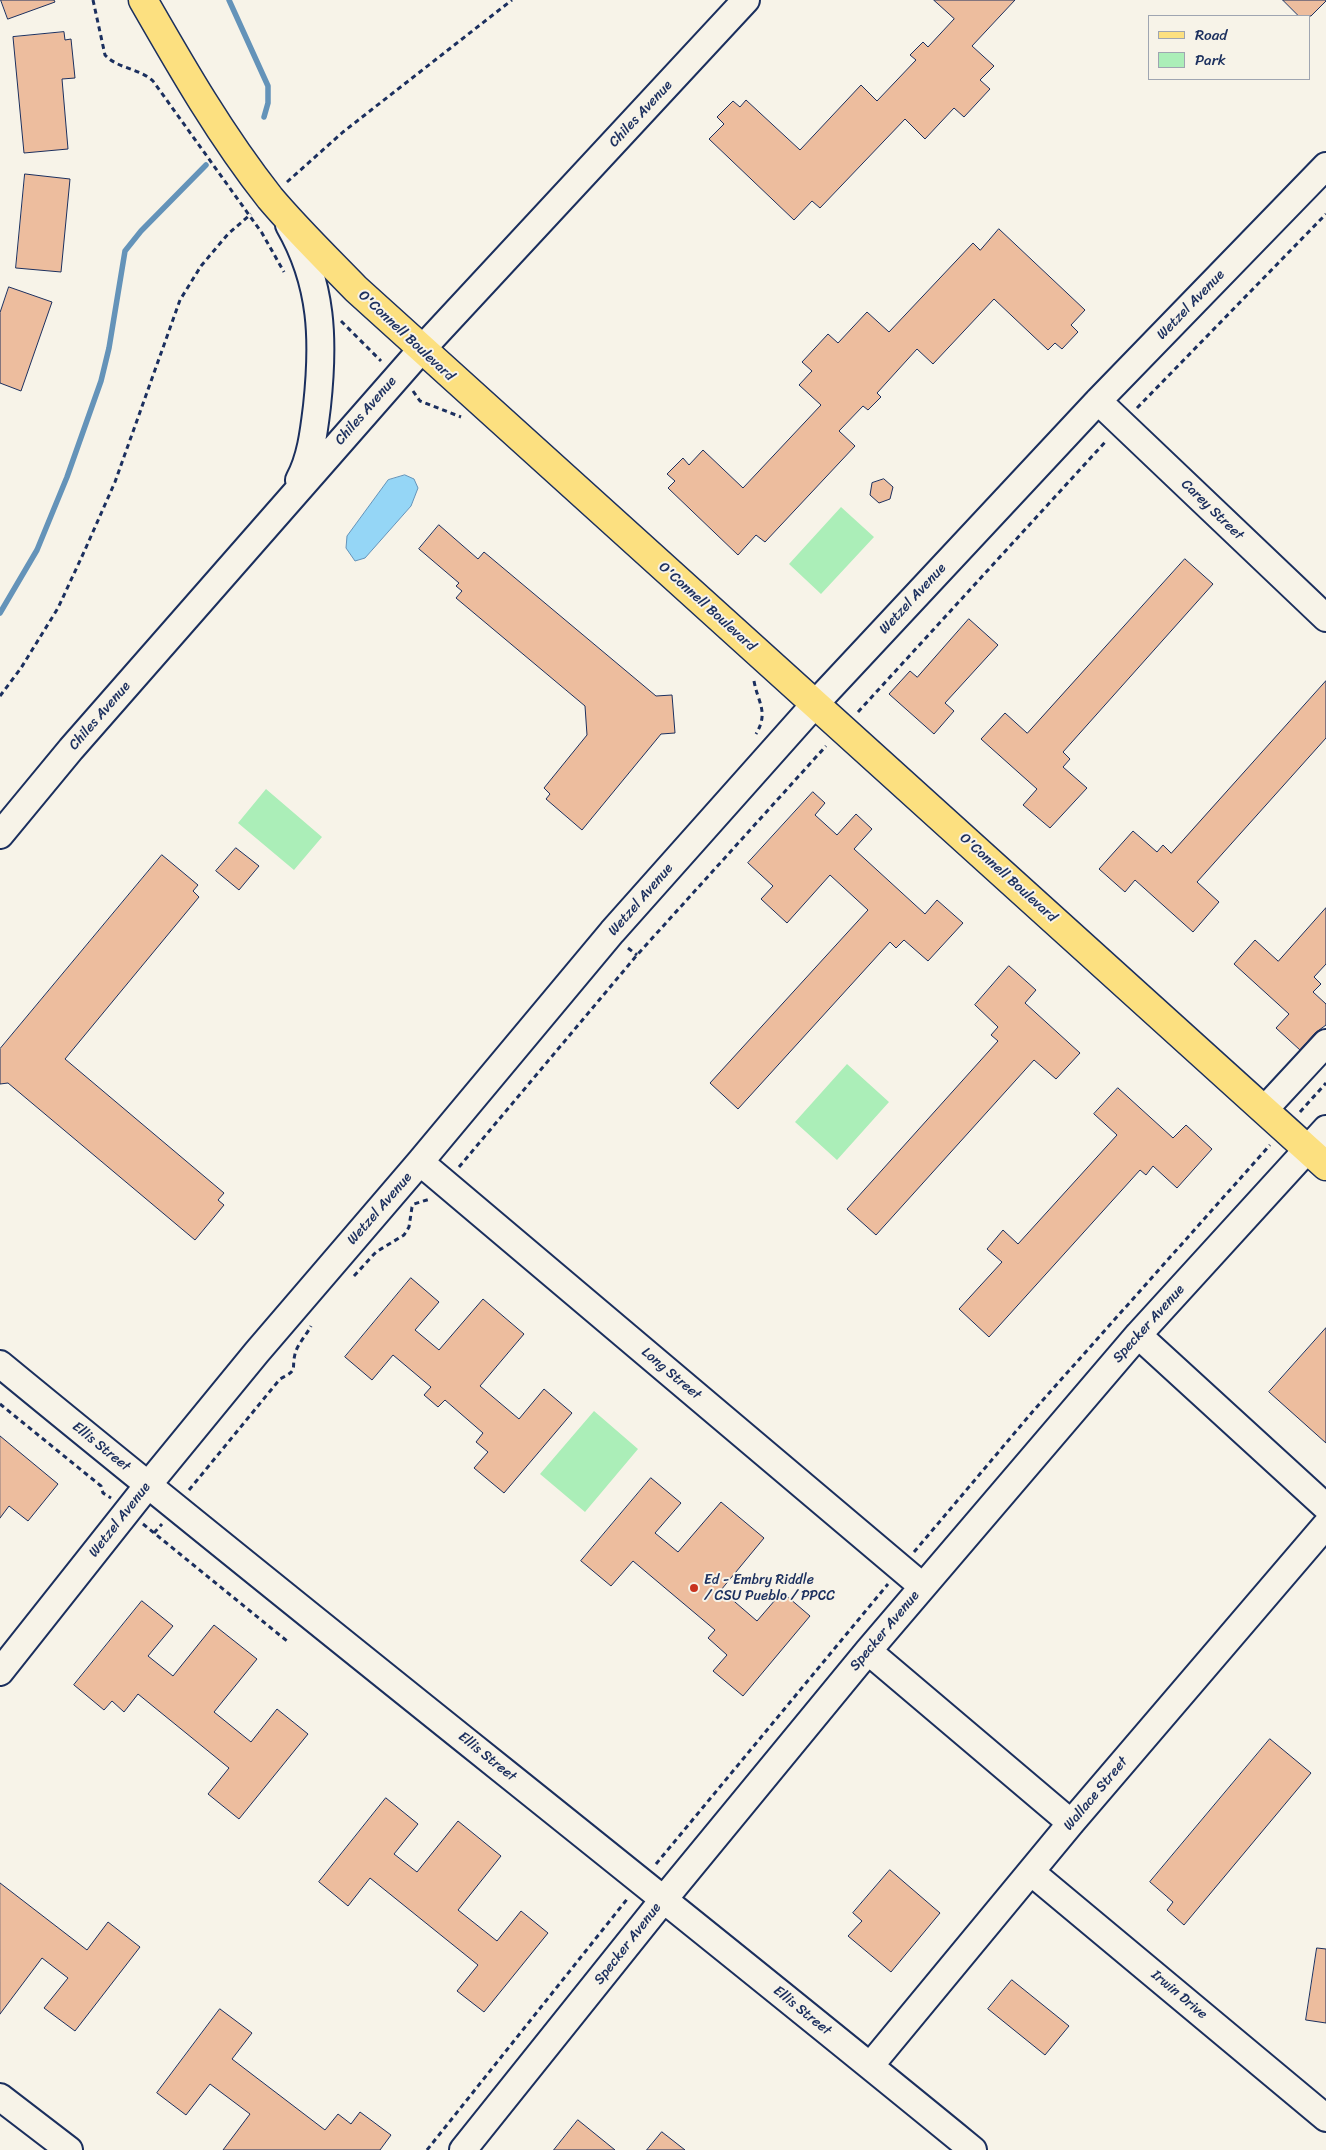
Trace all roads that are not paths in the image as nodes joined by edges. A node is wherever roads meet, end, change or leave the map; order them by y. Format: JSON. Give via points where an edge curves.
{"nodes":[{"id":1,"x":143,"y":0,"type":"edge"},
{"id":2,"x":746,"y":0,"type":"edge"},
{"id":3,"x":1326,"y":166,"type":"edge"},
{"id":4,"x":275,"y":203,"type":"junction"},
{"id":5,"x":421,"y":350,"type":"junction"},
{"id":6,"x":1098,"y":401,"type":"junction"},
{"id":7,"x":292,"y":496,"type":"junction"},
{"id":8,"x":1326,"y":618,"type":"edge"},
{"id":9,"x":814,"y":704,"type":"junction"},
{"id":10,"x":0,"y":835,"type":"edge"},
{"id":11,"x":1326,"y":1043,"type":"edge"},
{"id":12,"x":1264,"y":1110,"type":"junction"},
{"id":13,"x":1326,"y":1129,"type":"edge"},
{"id":14,"x":1317,"y":1158,"type":"edge"},
{"id":15,"x":420,"y":1162,"type":"junction"},
{"id":16,"x":1138,"y":1335,"type":"junction"},
{"id":17,"x":0,"y":1364,"type":"edge"},
{"id":18,"x":148,"y":1485,"type":"junction"},
{"id":19,"x":1326,"y":1507,"type":"edge"},
{"id":20,"x":1326,"y":1525,"type":"edge"},
{"id":21,"x":922,"y":1586,"type":"junction"},
{"id":22,"x":868,"y":1650,"type":"junction"},
{"id":23,"x":0,"y":1672,"type":"edge"},
{"id":24,"x":1071,"y":1823,"type":"junction"},
{"id":25,"x":1031,"y":1872,"type":"junction"},
{"id":26,"x":664,"y":1898,"type":"junction"},
{"id":27,"x":870,"y":2066,"type":"junction"},
{"id":28,"x":0,"y":2097,"type":"edge"},
{"id":29,"x":1326,"y":2118,"type":"edge"},
{"id":30,"x":70,"y":2150,"type":"edge"},
{"id":31,"x":464,"y":2150,"type":"edge"},
{"id":32,"x":973,"y":2150,"type":"edge"}],
"edges":[{"from":1,"to":4,"type":"main road","name":"O'Connell Boulevard","via":[[194,89]]},
{"from":2,"to":5,"type":"street","name":"Chiles Avenue"},
{"from":3,"to":6,"type":"street","name":"Wetzel Avenue"},
{"from":4,"to":5,"type":"main road","name":"O'Connell Boulevard","via":[[356,289]]},
{"from":4,"to":7,"type":"street","via":[[309,265],[318,304],[322,348],[316,419],[303,472]]},
{"from":5,"to":7,"type":"street","name":"Chiles Avenue"},
{"from":5,"to":9,"type":"main road","name":"O'Connell Boulevard"},
{"from":6,"to":8,"type":"street","name":"Carey Street"},
{"from":6,"to":9,"type":"street","name":"Wetzel Avenue"},
{"from":7,"to":10,"type":"street","name":"Chiles Avenue"},
{"from":9,"to":12,"type":"main road","name":"O'Connell Boulevard"},
{"from":9,"to":15,"type":"street","name":"Wetzel Avenue","via":[[611,934]]},
{"from":11,"to":12,"type":"street"},
{"from":12,"to":14,"type":"main road","name":"O'Connell Boulevard"},
{"from":13,"to":14,"type":"street","name":"Specker Avenue"},
{"from":14,"to":16,"type":"street","name":"Specker Avenue"},
{"from":15,"to":18,"type":"street","name":"Wetzel Avenue"},
{"from":15,"to":21,"type":"street","name":"Long Street"},
{"from":16,"to":19,"type":"street"},
{"from":16,"to":21,"type":"street","name":"Specker Avenue"},
{"from":17,"to":18,"type":"street","name":"Ellis Street"},
{"from":18,"to":23,"type":"street","name":"Wetzel Avenue"},
{"from":18,"to":26,"type":"street","name":"Ellis Street"},
{"from":20,"to":24,"type":"street","name":"Wallace Street"},
{"from":21,"to":22,"type":"street","name":"Specker Avenue"},
{"from":22,"to":24,"type":"street"},
{"from":22,"to":26,"type":"street","name":"Specker Avenue"},
{"from":24,"to":25,"type":"street","name":"Wallace Street"},
{"from":25,"to":27,"type":"street","name":"Wallace Street"},
{"from":25,"to":29,"type":"street","name":"Irwin Drive"},
{"from":26,"to":27,"type":"street","name":"Ellis Street"},
{"from":26,"to":31,"type":"street","name":"Specker Avenue"},
{"from":27,"to":32,"type":"street","name":"Ellis Street"},
{"from":28,"to":30,"type":"street"}]}
